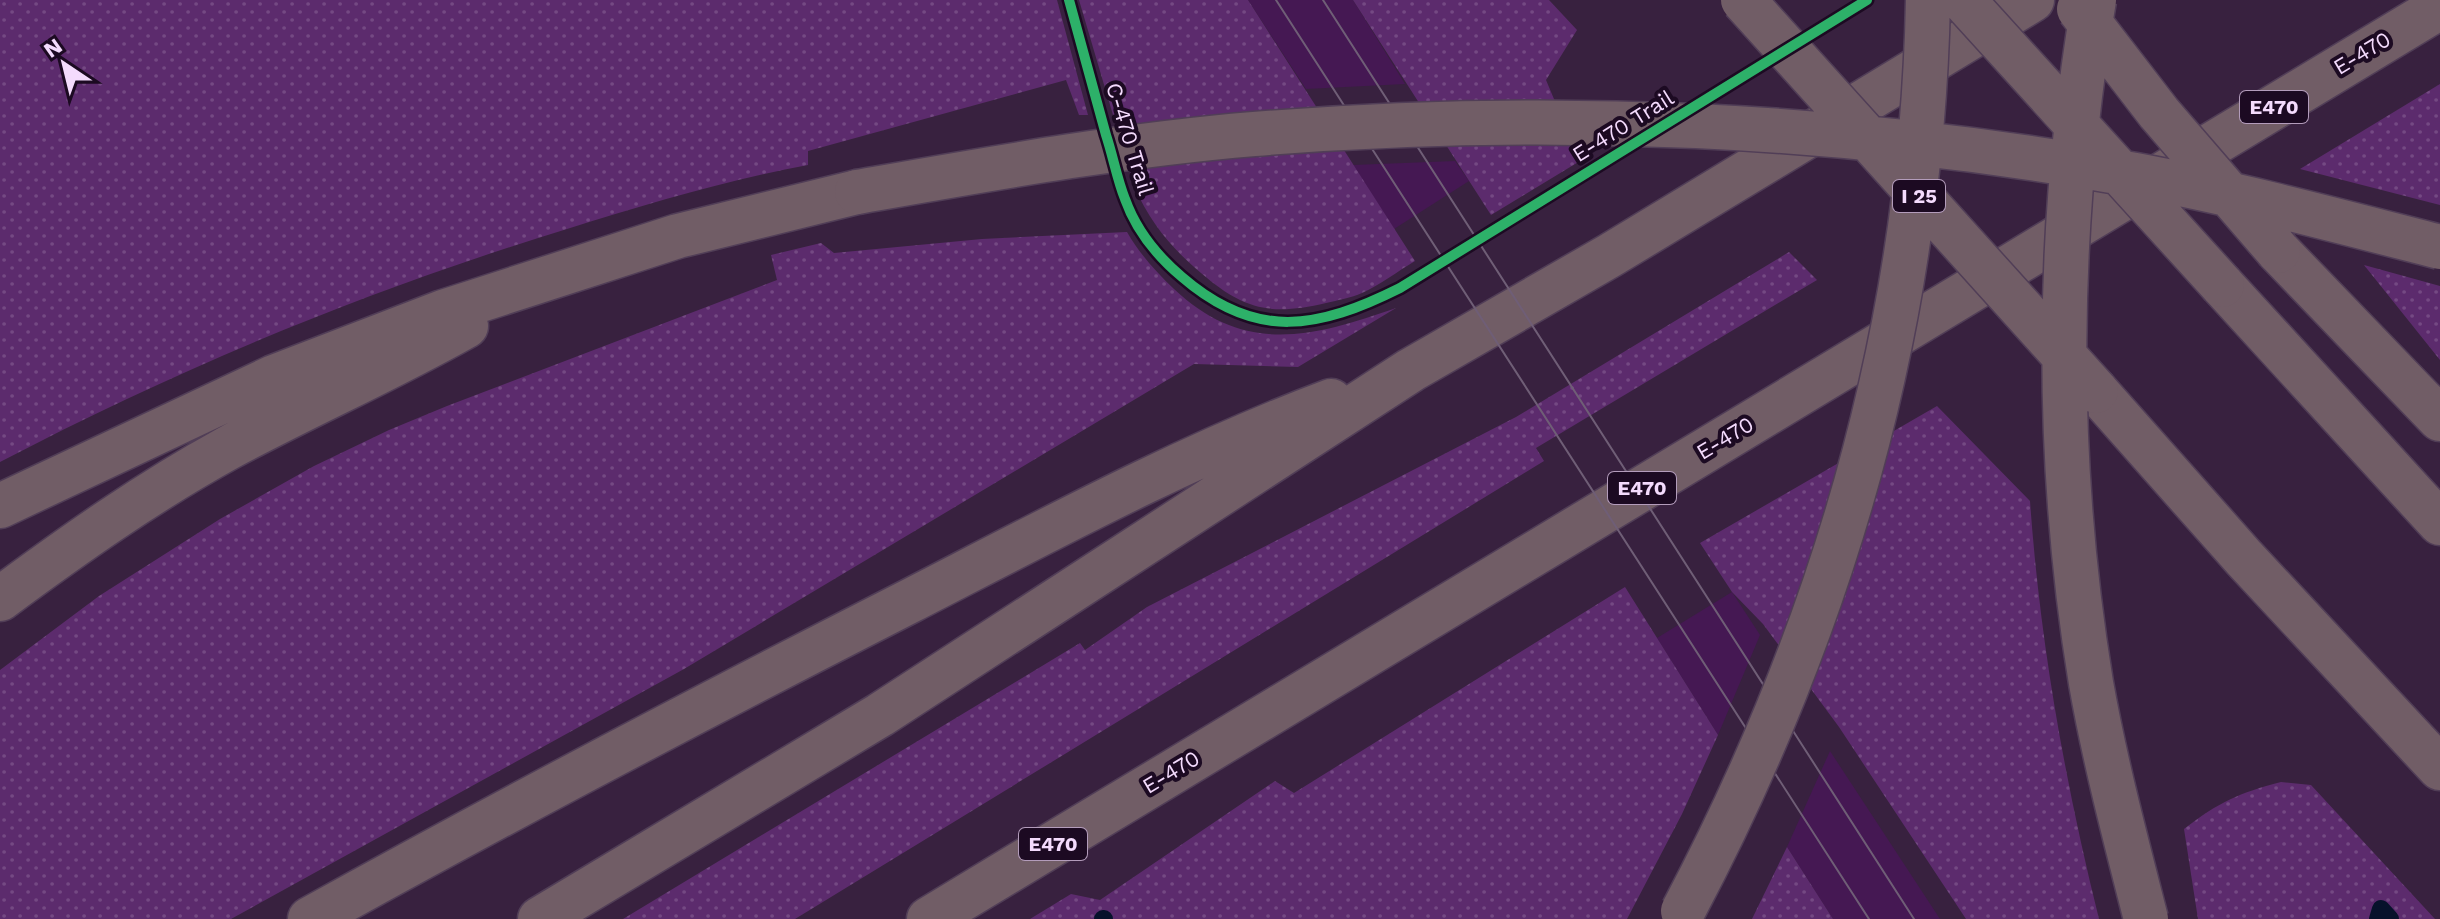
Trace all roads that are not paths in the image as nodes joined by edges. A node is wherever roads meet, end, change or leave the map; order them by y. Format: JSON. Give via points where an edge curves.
{"nodes":[{"id":1,"x":1743,"y":0,"type":"edge"},
{"id":2,"x":1928,"y":0,"type":"edge"},
{"id":3,"x":1963,"y":0,"type":"edge"},
{"id":4,"x":2032,"y":0,"type":"edge"},
{"id":5,"x":2072,"y":0,"type":"edge"},
{"id":6,"x":2094,"y":0,"type":"edge"},
{"id":7,"x":2440,"y":7,"type":"edge"},
{"id":8,"x":2440,"y":247,"type":"edge"},
{"id":9,"x":562,"y":272,"type":"junction"},
{"id":10,"x":1411,"y":370,"type":"junction"},
{"id":11,"x":2440,"y":419,"type":"edge"},
{"id":12,"x":0,"y":506,"type":"edge"},
{"id":13,"x":2440,"y":523,"type":"edge"},
{"id":14,"x":0,"y":599,"type":"edge"},
{"id":15,"x":2440,"y":768,"type":"edge"},
{"id":16,"x":1681,"y":915,"type":"edge"},
{"id":17,"x":310,"y":919,"type":"edge"},
{"id":18,"x":540,"y":919,"type":"edge"},
{"id":19,"x":929,"y":919,"type":"edge"},
{"id":20,"x":2146,"y":919,"type":"edge"}],
"edges":[{"from":1,"to":15,"type":"highway","number":"I 25","bridge":true,"via":[[2244,558]]},
{"from":2,"to":16,"type":"highway","bridge":true,"via":[[1913,210],[1891,346],[1858,481],[1797,665]]},
{"from":3,"to":13,"type":"highway","bridge":true},
{"from":4,"to":10,"type":"highway"},
{"from":5,"to":11,"type":"highway","bridge":true,"via":[[2159,113],[2278,251]]},
{"from":6,"to":20,"type":"highway","bridge":true,"via":[[2069,215],[2067,443],[2092,684]]},
{"from":7,"to":19,"type":"highway","name":"E-470","number":"E470"},
{"from":8,"to":9,"type":"highway","bridge":true,"via":[[2213,191],[1992,152],[1783,132],[1591,122],[1417,123],[1238,135],[1056,158],[857,192],[718,225]]},
{"from":9,"to":12,"type":"highway","via":[[342,349]]},
{"from":9,"to":14,"type":"highway","via":[[409,358],[225,450],[99,528]]},
{"from":10,"to":17,"type":"highway","via":[[1241,436],[1038,536],[750,682]]},
{"from":10,"to":18,"type":"highway","via":[[880,715]]}]}
